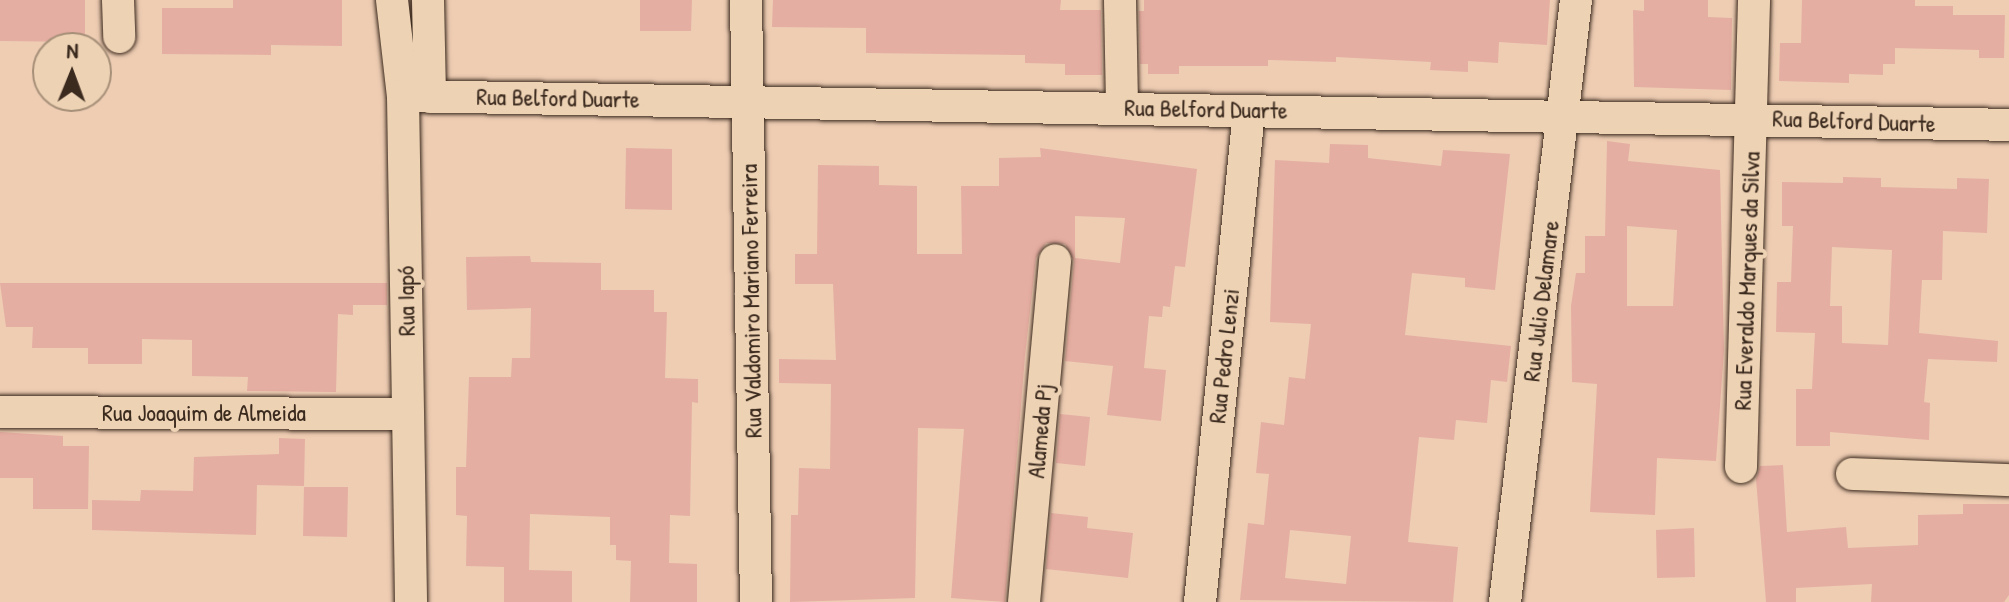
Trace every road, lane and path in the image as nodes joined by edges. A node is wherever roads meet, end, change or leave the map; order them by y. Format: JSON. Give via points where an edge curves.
{"nodes":[{"id":1,"x":118,"y":0,"type":"edge"},
{"id":2,"x":392,"y":0,"type":"edge"},
{"id":3,"x":428,"y":0,"type":"edge"},
{"id":4,"x":746,"y":0,"type":"edge"},
{"id":5,"x":1120,"y":0,"type":"edge"},
{"id":6,"x":1576,"y":0,"type":"edge"},
{"id":7,"x":1754,"y":0,"type":"edge"},
{"id":8,"x":119,"y":37,"type":"dead end"},
{"id":9,"x":417,"y":96,"type":"junction"},
{"id":10,"x":748,"y":101,"type":"junction"},
{"id":11,"x":1122,"y":107,"type":"junction"},
{"id":12,"x":1249,"y":111,"type":"junction"},
{"id":13,"x":1562,"y":115,"type":"junction"},
{"id":14,"x":1752,"y":118,"type":"junction"},
{"id":15,"x":2009,"y":125,"type":"edge"},
{"id":16,"x":1055,"y":260,"type":"dead end"},
{"id":17,"x":0,"y":412,"type":"edge"},
{"id":18,"x":407,"y":414,"type":"junction"},
{"id":19,"x":1741,"y":467,"type":"dead end"},
{"id":20,"x":1852,"y":474,"type":"dead end"},
{"id":21,"x":2009,"y":480,"type":"edge"},
{"id":22,"x":411,"y":602,"type":"edge"},
{"id":23,"x":756,"y":602,"type":"edge"},
{"id":24,"x":1024,"y":602,"type":"edge"},
{"id":25,"x":1200,"y":602,"type":"edge"},
{"id":26,"x":1505,"y":602,"type":"edge"}],
"edges":[{"from":1,"to":8,"type":"street"},
{"from":2,"to":9,"type":"street","name":"Rua Iapó"},
{"from":3,"to":9,"type":"street","name":"Rua Iapó"},
{"from":4,"to":10,"type":"street","name":"Rua Valdomiro Mariano Ferreira"},
{"from":5,"to":11,"type":"street"},
{"from":6,"to":13,"type":"street","name":"Rua Julio Delamare"},
{"from":7,"to":14,"type":"street","name":"Rua Everaldo Marques da Silva"},
{"from":9,"to":10,"type":"street","name":"Rua Belford Duarte"},
{"from":9,"to":18,"type":"street","name":"Rua Iapó"},
{"from":10,"to":11,"type":"street","name":"Rua Belford Duarte"},
{"from":10,"to":23,"type":"street","name":"Rua Valdomiro Mariano Ferreira"},
{"from":11,"to":12,"type":"street","name":"Rua Belford Duarte"},
{"from":12,"to":13,"type":"street","name":"Rua Belford Duarte"},
{"from":12,"to":25,"type":"street","name":"Rua Pedro Lenzi"},
{"from":13,"to":14,"type":"street","name":"Rua Belford Duarte"},
{"from":13,"to":26,"type":"street","name":"Rua Julio Delamare"},
{"from":14,"to":15,"type":"street","name":"Rua Belford Duarte"},
{"from":14,"to":19,"type":"street","name":"Rua Everaldo Marques da Silva"},
{"from":16,"to":24,"type":"street","name":"Alameda Pj"},
{"from":17,"to":18,"type":"street","name":"Rua Joaquim de Almeida"},
{"from":18,"to":22,"type":"street","name":"Rua Iapó"},
{"from":20,"to":21,"type":"street"}]}
